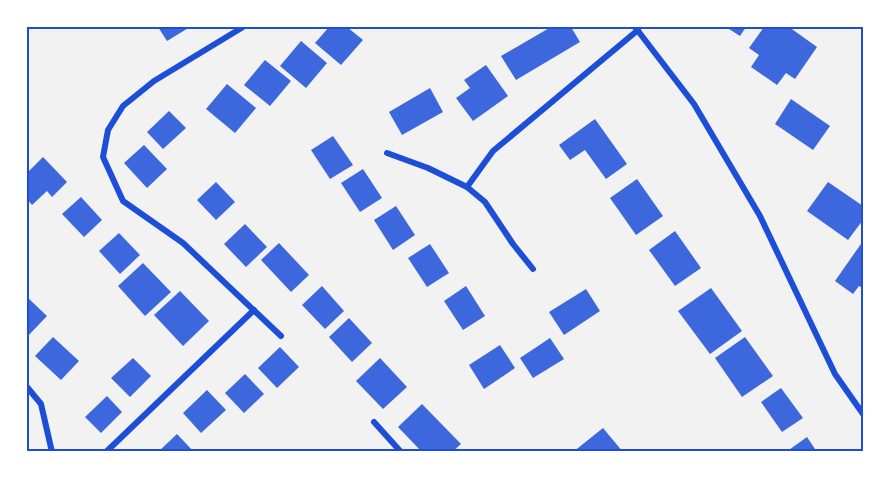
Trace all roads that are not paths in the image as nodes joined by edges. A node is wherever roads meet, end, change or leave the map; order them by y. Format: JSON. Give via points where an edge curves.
{"nodes":[{"id":1,"x":243,"y":27,"type":"edge"},
{"id":2,"x":636,"y":29,"type":"edge"},
{"id":3,"x":387,"y":153,"type":"dead end"},
{"id":4,"x":467,"y":187,"type":"junction"},
{"id":5,"x":533,"y":269,"type":"dead end"},
{"id":6,"x":254,"y":310,"type":"junction"},
{"id":7,"x":281,"y":336,"type":"dead end"},
{"id":8,"x":27,"y":387,"type":"edge"},
{"id":9,"x":863,"y":414,"type":"edge"},
{"id":10,"x":374,"y":422,"type":"dead end"},
{"id":11,"x":51,"y":452,"type":"edge"},
{"id":12,"x":106,"y":452,"type":"edge"},
{"id":13,"x":401,"y":452,"type":"edge"}],
"edges":[{"from":1,"to":6,"type":"street","via":[[153,81],[123,106],[108,130],[103,157],[123,201],[183,243]]},
{"from":2,"to":4,"type":"street","via":[[493,151]]},
{"from":2,"to":9,"type":"street","via":[[700,114],[760,216],[836,374]]},
{"from":3,"to":4,"type":"street"},
{"from":4,"to":5,"type":"street","via":[[485,202]]},
{"from":6,"to":7,"type":"street"},
{"from":6,"to":12,"type":"street"},
{"from":8,"to":11,"type":"street","via":[[41,404]]},
{"from":10,"to":13,"type":"street"}]}
